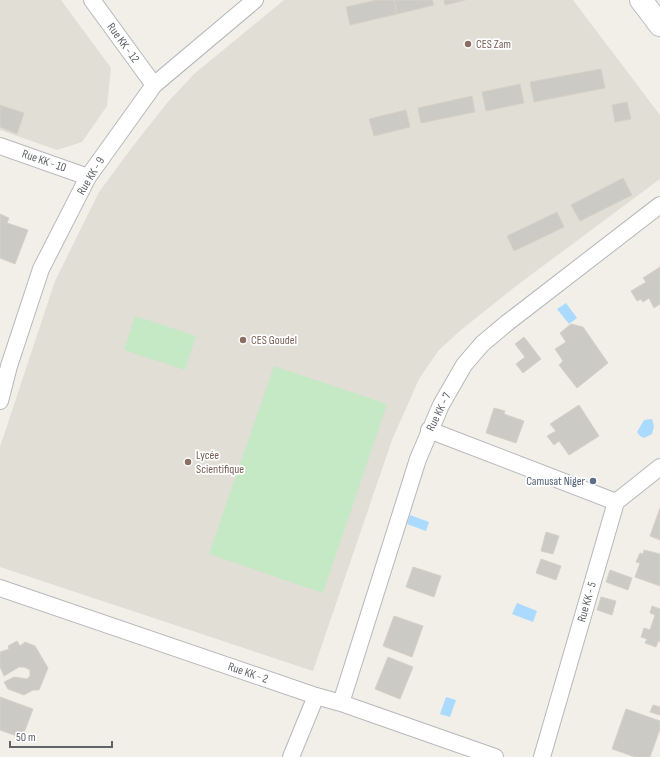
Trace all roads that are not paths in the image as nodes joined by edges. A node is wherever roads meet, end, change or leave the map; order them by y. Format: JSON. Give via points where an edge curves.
{"nodes":[{"id":1,"x":92,"y":0,"type":"edge"},
{"id":2,"x":255,"y":0,"type":"edge"},
{"id":3,"x":641,"y":0,"type":"edge"},
{"id":4,"x":660,"y":25,"type":"edge"},
{"id":5,"x":154,"y":85,"type":"junction"},
{"id":6,"x":0,"y":146,"type":"edge"},
{"id":7,"x":88,"y":177,"type":"junction"},
{"id":8,"x":660,"y":205,"type":"edge"},
{"id":9,"x":4,"y":365,"type":"edge"},
{"id":10,"x":0,"y":401,"type":"edge"},
{"id":11,"x":429,"y":430,"type":"junction"},
{"id":12,"x":660,"y":467,"type":"edge"},
{"id":13,"x":616,"y":502,"type":"junction"},
{"id":14,"x":0,"y":588,"type":"edge"},
{"id":15,"x":316,"y":696,"type":"junction"},
{"id":16,"x":341,"y":703,"type":"junction"},
{"id":17,"x":291,"y":757,"type":"edge"},
{"id":18,"x":495,"y":757,"type":"edge"},
{"id":19,"x":542,"y":757,"type":"edge"}],
"edges":[{"from":1,"to":5,"type":"street","name":"Rue KK - 12"},
{"from":2,"to":5,"type":"street","name":"Rue KK - 9"},
{"from":3,"to":4,"type":"street"},
{"from":5,"to":7,"type":"street","name":"Rue KK - 9"},
{"from":6,"to":7,"type":"street","name":"Rue KK - 10"},
{"from":7,"to":9,"type":"street","name":"Rue KK - 9","via":[[40,269]]},
{"from":8,"to":11,"type":"street","name":"Rue KK - 7","via":[[482,344],[464,365],[440,405]]},
{"from":9,"to":10,"type":"street","name":"Rue KK - 9"},
{"from":11,"to":13,"type":"street"},
{"from":11,"to":16,"type":"street","name":"Rue KK - 7"},
{"from":12,"to":13,"type":"street"},
{"from":13,"to":19,"type":"street","name":"Rue KK - 5"},
{"from":14,"to":15,"type":"street","name":"Rue KK - 2"},
{"from":15,"to":16,"type":"street","name":"Rue KK - 2"},
{"from":15,"to":17,"type":"street"},
{"from":16,"to":18,"type":"street","name":"Rue KK - 2"}]}
